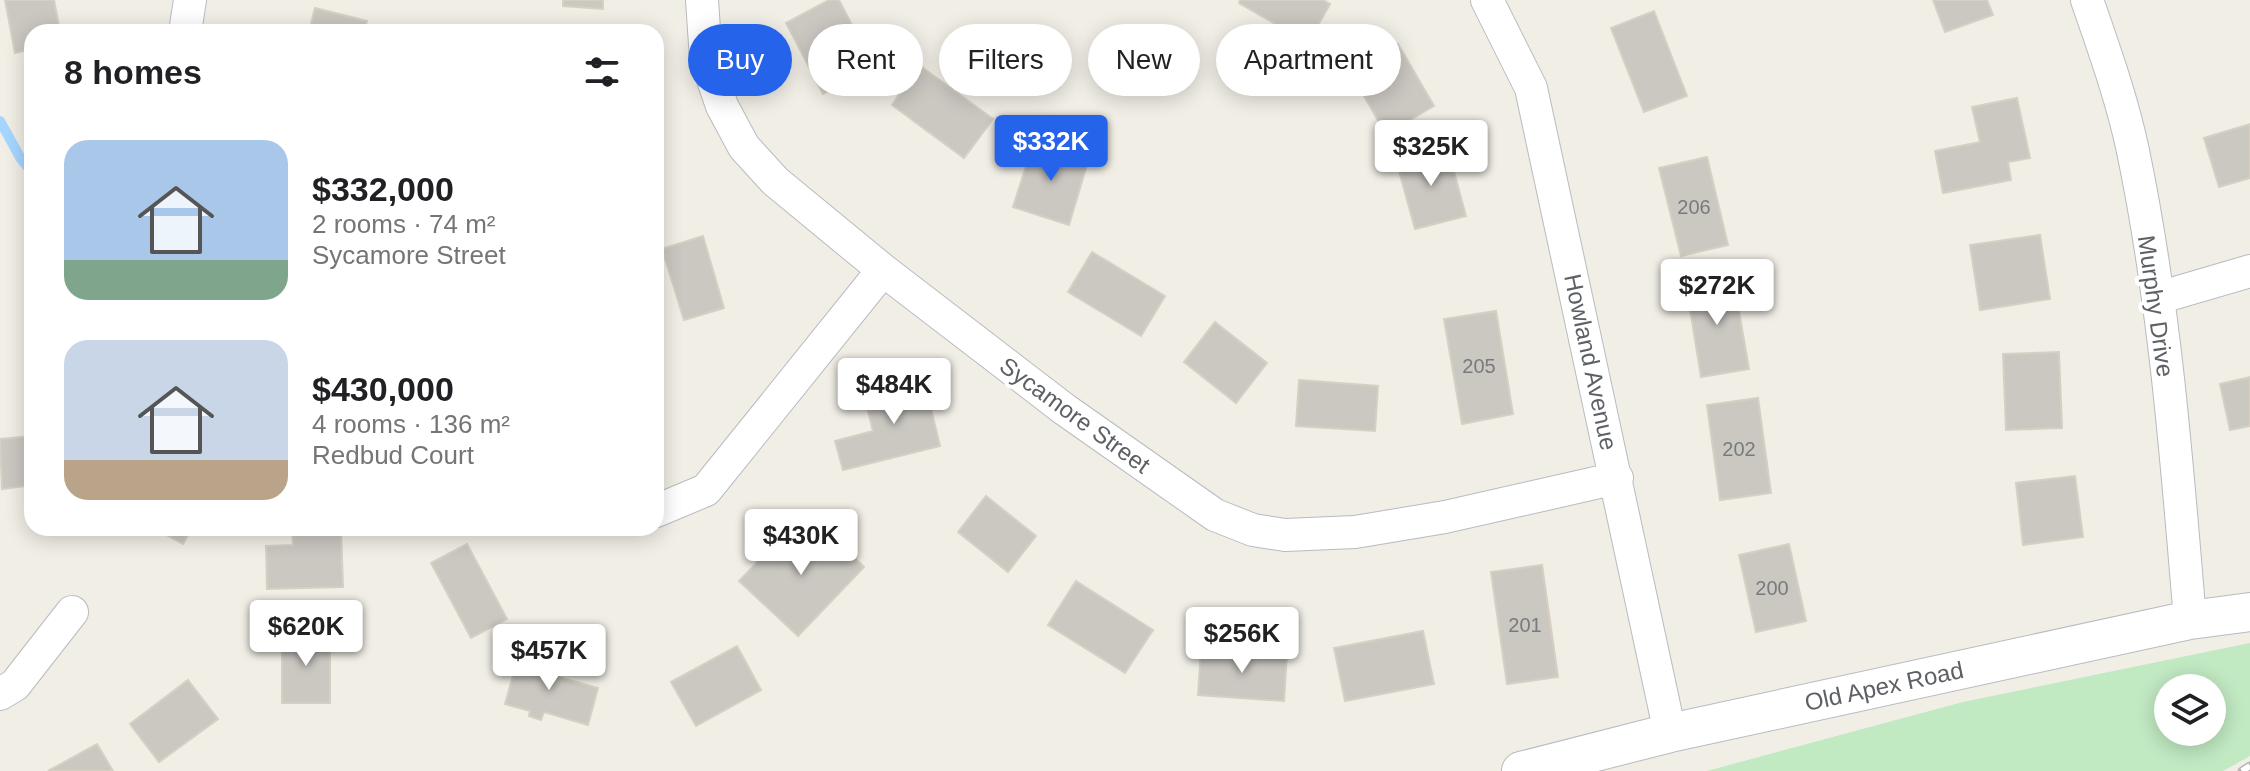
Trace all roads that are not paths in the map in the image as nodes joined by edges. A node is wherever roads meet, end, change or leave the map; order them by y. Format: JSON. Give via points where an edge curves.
{"nodes":[{"id":1,"x":190,"y":0,"type":"edge"},
{"id":2,"x":702,"y":0,"type":"edge"},
{"id":3,"x":1487,"y":0,"type":"edge"},
{"id":4,"x":2087,"y":0,"type":"edge"},
{"id":5,"x":186,"y":24,"type":"edge"},
{"id":6,"x":883,"y":270,"type":"junction"},
{"id":7,"x":2250,"y":271,"type":"edge"},
{"id":8,"x":2158,"y":298,"type":"junction"},
{"id":9,"x":1617,"y":478,"type":"junction"},
{"id":10,"x":664,"y":508,"type":"edge"},
{"id":11,"x":72,"y":612,"type":"dead end"},
{"id":12,"x":2250,"y":612,"type":"edge"},
{"id":13,"x":2190,"y":620,"type":"junction"},
{"id":14,"x":0,"y":694,"type":"edge"},
{"id":15,"x":1670,"y":733,"type":"junction"},
{"id":16,"x":1521,"y":771,"type":"edge"}],
"edges":[{"from":1,"to":5,"type":"street"},
{"from":2,"to":6,"type":"street","name":"Sycamore Street","via":[[706,59],[744,147],[775,181]]},
{"from":3,"to":9,"type":"street","name":"Howland Avenue","via":[[1531,88]]},
{"from":4,"to":8,"type":"street","name":"Murphy Drive","via":[[2133,149]]},
{"from":6,"to":9,"type":"street","name":"Sycamore Street","via":[[1064,409],[1215,515],[1253,530],[1285,535],[1355,532]]},
{"from":6,"to":10,"type":"street","via":[[706,490]]},
{"from":7,"to":8,"type":"street"},
{"from":8,"to":13,"type":"street","name":"Murphy Drive"},
{"from":9,"to":15,"type":"street","name":"Howland Avenue"},
{"from":11,"to":14,"type":"street","via":[[15,685]]},
{"from":12,"to":13,"type":"street","name":"Old Apex Road"},
{"from":13,"to":15,"type":"street","name":"Old Apex Road"},
{"from":15,"to":16,"type":"street","name":"Old Apex Road"}]}
